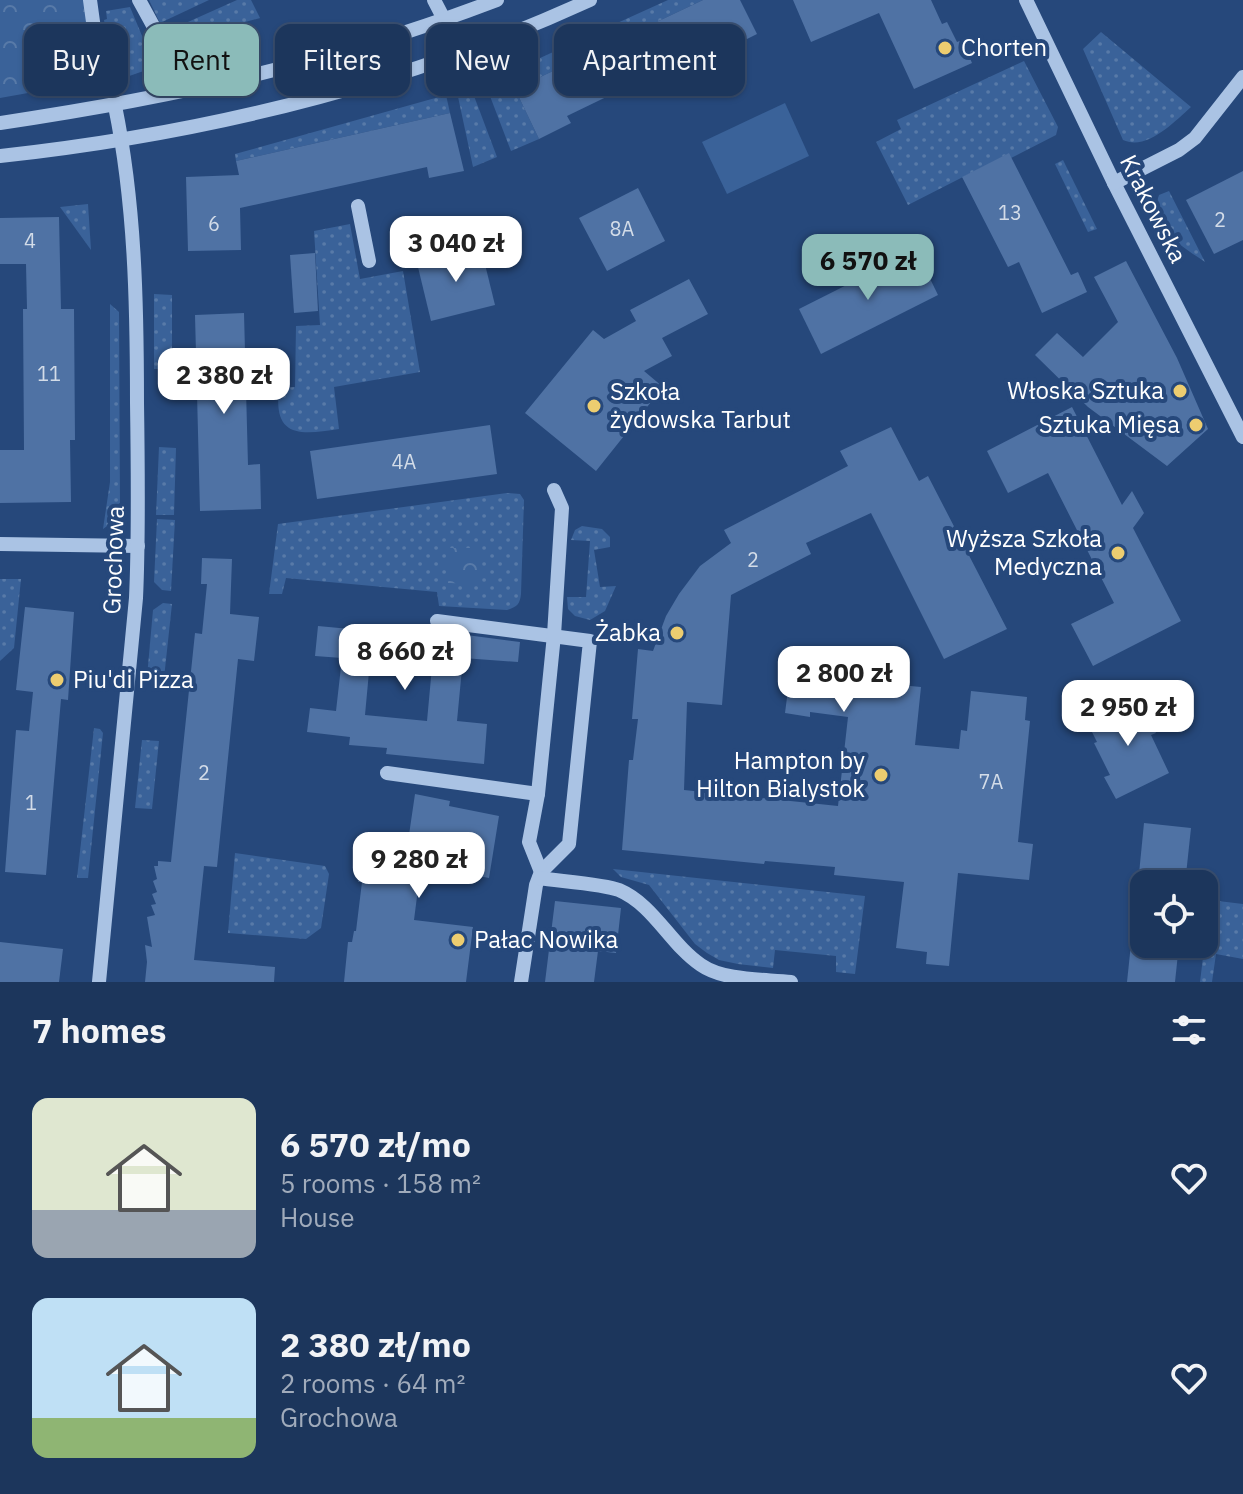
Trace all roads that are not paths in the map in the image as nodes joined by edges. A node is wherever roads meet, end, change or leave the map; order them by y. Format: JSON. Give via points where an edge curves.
{"nodes":[{"id":1,"x":90,"y":0,"type":"edge"},
{"id":2,"x":139,"y":0,"type":"edge"},
{"id":3,"x":434,"y":0,"type":"edge"},
{"id":4,"x":497,"y":0,"type":"edge"},
{"id":5,"x":590,"y":0,"type":"edge"},
{"id":6,"x":1026,"y":0,"type":"edge"},
{"id":7,"x":445,"y":20,"type":"junction"},
{"id":8,"x":93,"y":24,"type":"edge"},
{"id":9,"x":152,"y":24,"type":"edge"},
{"id":10,"x":447,"y":24,"type":"edge"},
{"id":11,"x":535,"y":24,"type":"edge"},
{"id":12,"x":426,"y":63,"type":"edge"},
{"id":13,"x":1243,"y":77,"type":"edge"},
{"id":14,"x":115,"y":106,"type":"junction"},
{"id":15,"x":0,"y":123,"type":"edge"},
{"id":16,"x":122,"y":139,"type":"junction"},
{"id":17,"x":0,"y":156,"type":"edge"},
{"id":18,"x":1114,"y":183,"type":"junction"},
{"id":19,"x":358,"y":206,"type":"dead end"},
{"id":20,"x":369,"y":261,"type":"dead end"},
{"id":21,"x":1243,"y":437,"type":"edge"},
{"id":22,"x":554,"y":490,"type":"dead end"},
{"id":23,"x":0,"y":544,"type":"edge"},
{"id":24,"x":138,"y":546,"type":"junction"},
{"id":25,"x":437,"y":621,"type":"dead end"},
{"id":26,"x":554,"y":635,"type":"junction"},
{"id":27,"x":387,"y":773,"type":"dead end"},
{"id":28,"x":538,"y":794,"type":"junction"},
{"id":29,"x":540,"y":875,"type":"junction"},
{"id":30,"x":99,"y":982,"type":"edge"},
{"id":31,"x":521,"y":982,"type":"edge"},
{"id":32,"x":791,"y":982,"type":"edge"}],
"edges":[{"from":1,"to":8,"type":"street"},
{"from":2,"to":9,"type":"street"},
{"from":3,"to":7,"type":"street"},
{"from":4,"to":7,"type":"street"},
{"from":5,"to":11,"type":"street"},
{"from":6,"to":18,"type":"street","name":"Krakowska"},
{"from":7,"to":10,"type":"street"},
{"from":7,"to":14,"type":"street","via":[[292,68]]},
{"from":12,"to":16,"type":"street","via":[[283,106]]},
{"from":13,"to":18,"type":"street","via":[[1195,138]]},
{"from":14,"to":15,"type":"street"},
{"from":14,"to":16,"type":"street","name":"Grochowa"},
{"from":16,"to":17,"type":"street"},
{"from":16,"to":24,"type":"street","name":"Grochowa","via":[[137,293]]},
{"from":18,"to":21,"type":"street","name":"Krakowska"},
{"from":19,"to":20,"type":"street"},
{"from":22,"to":26,"type":"street","via":[[562,508]]},
{"from":23,"to":24,"type":"street"},
{"from":24,"to":30,"type":"street","name":"Grochowa"},
{"from":25,"to":26,"type":"street"},
{"from":26,"to":28,"type":"street"},
{"from":26,"to":29,"type":"street","via":[[590,641],[569,844]]},
{"from":27,"to":28,"type":"street"},
{"from":28,"to":29,"type":"street","via":[[529,842]]},
{"from":29,"to":31,"type":"street"},
{"from":29,"to":32,"type":"street","via":[[617,889],[660,921],[703,967]]}]}
